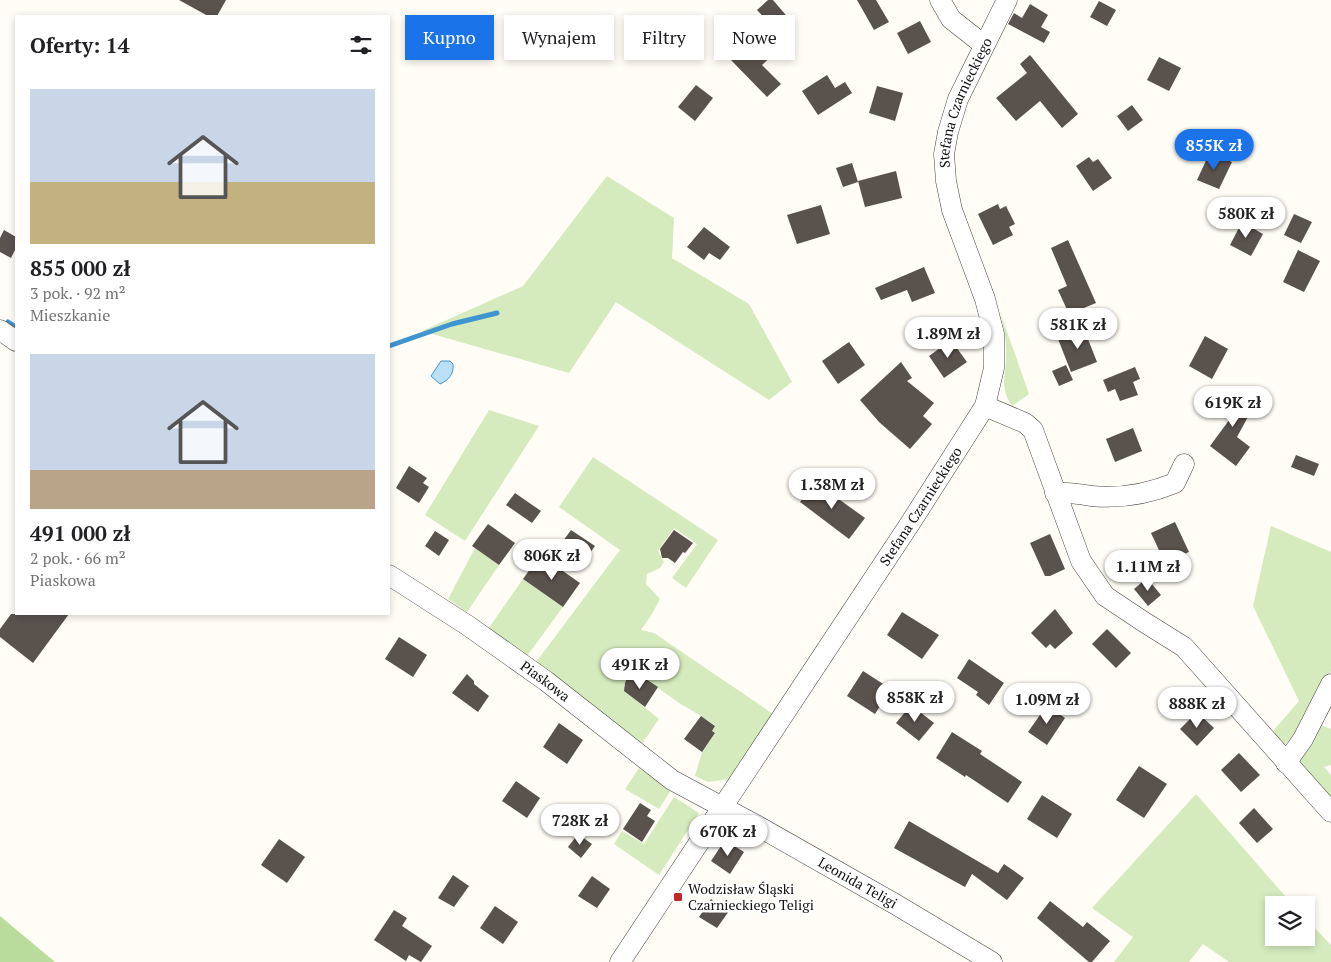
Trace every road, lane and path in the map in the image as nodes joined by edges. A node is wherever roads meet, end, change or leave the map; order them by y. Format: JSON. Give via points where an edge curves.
{"nodes":[{"id":1,"x":940,"y":0,"type":"edge"},
{"id":2,"x":1007,"y":0,"type":"edge"},
{"id":3,"x":984,"y":45,"type":"junction"},
{"id":4,"x":0,"y":330,"type":"edge"},
{"id":5,"x":15,"y":340,"type":"edge"},
{"id":6,"x":985,"y":406,"type":"junction"},
{"id":7,"x":1184,"y":464,"type":"dead end"},
{"id":8,"x":1056,"y":493,"type":"junction"},
{"id":9,"x":390,"y":576,"type":"edge"},
{"id":10,"x":1331,"y":684,"type":"edge"},
{"id":11,"x":1286,"y":763,"type":"junction"},
{"id":12,"x":722,"y":807,"type":"junction"},
{"id":13,"x":1331,"y":812,"type":"edge"},
{"id":14,"x":620,"y":962,"type":"edge"},
{"id":15,"x":992,"y":962,"type":"edge"}],
"edges":[{"from":1,"to":3,"type":"street","via":[[951,19]]},
{"from":2,"to":3,"type":"street","name":"Stefana Czarnieckiego"},
{"from":3,"to":6,"type":"street","name":"Stefana Czarnieckiego","via":[[958,99],[944,154],[952,210],[985,299],[994,334],[993,379]]},
{"from":4,"to":5,"type":"street"},
{"from":6,"to":8,"type":"street","via":[[1033,430]]},
{"from":6,"to":12,"type":"street","name":"Stefana Czarnieckiego"},
{"from":7,"to":8,"type":"street","via":[[1175,483],[1157,490],[1124,496]]},
{"from":8,"to":11,"type":"street","via":[[1081,561],[1105,596],[1184,646]]},
{"from":9,"to":12,"type":"street","name":"Piaskowa","via":[[546,681],[672,780]]},
{"from":10,"to":11,"type":"street","via":[[1303,739]]},
{"from":11,"to":13,"type":"street"},
{"from":12,"to":14,"type":"street","name":"Stefana Czarnieckiego"},
{"from":12,"to":15,"type":"street","name":"Leonida Teligi"}]}
